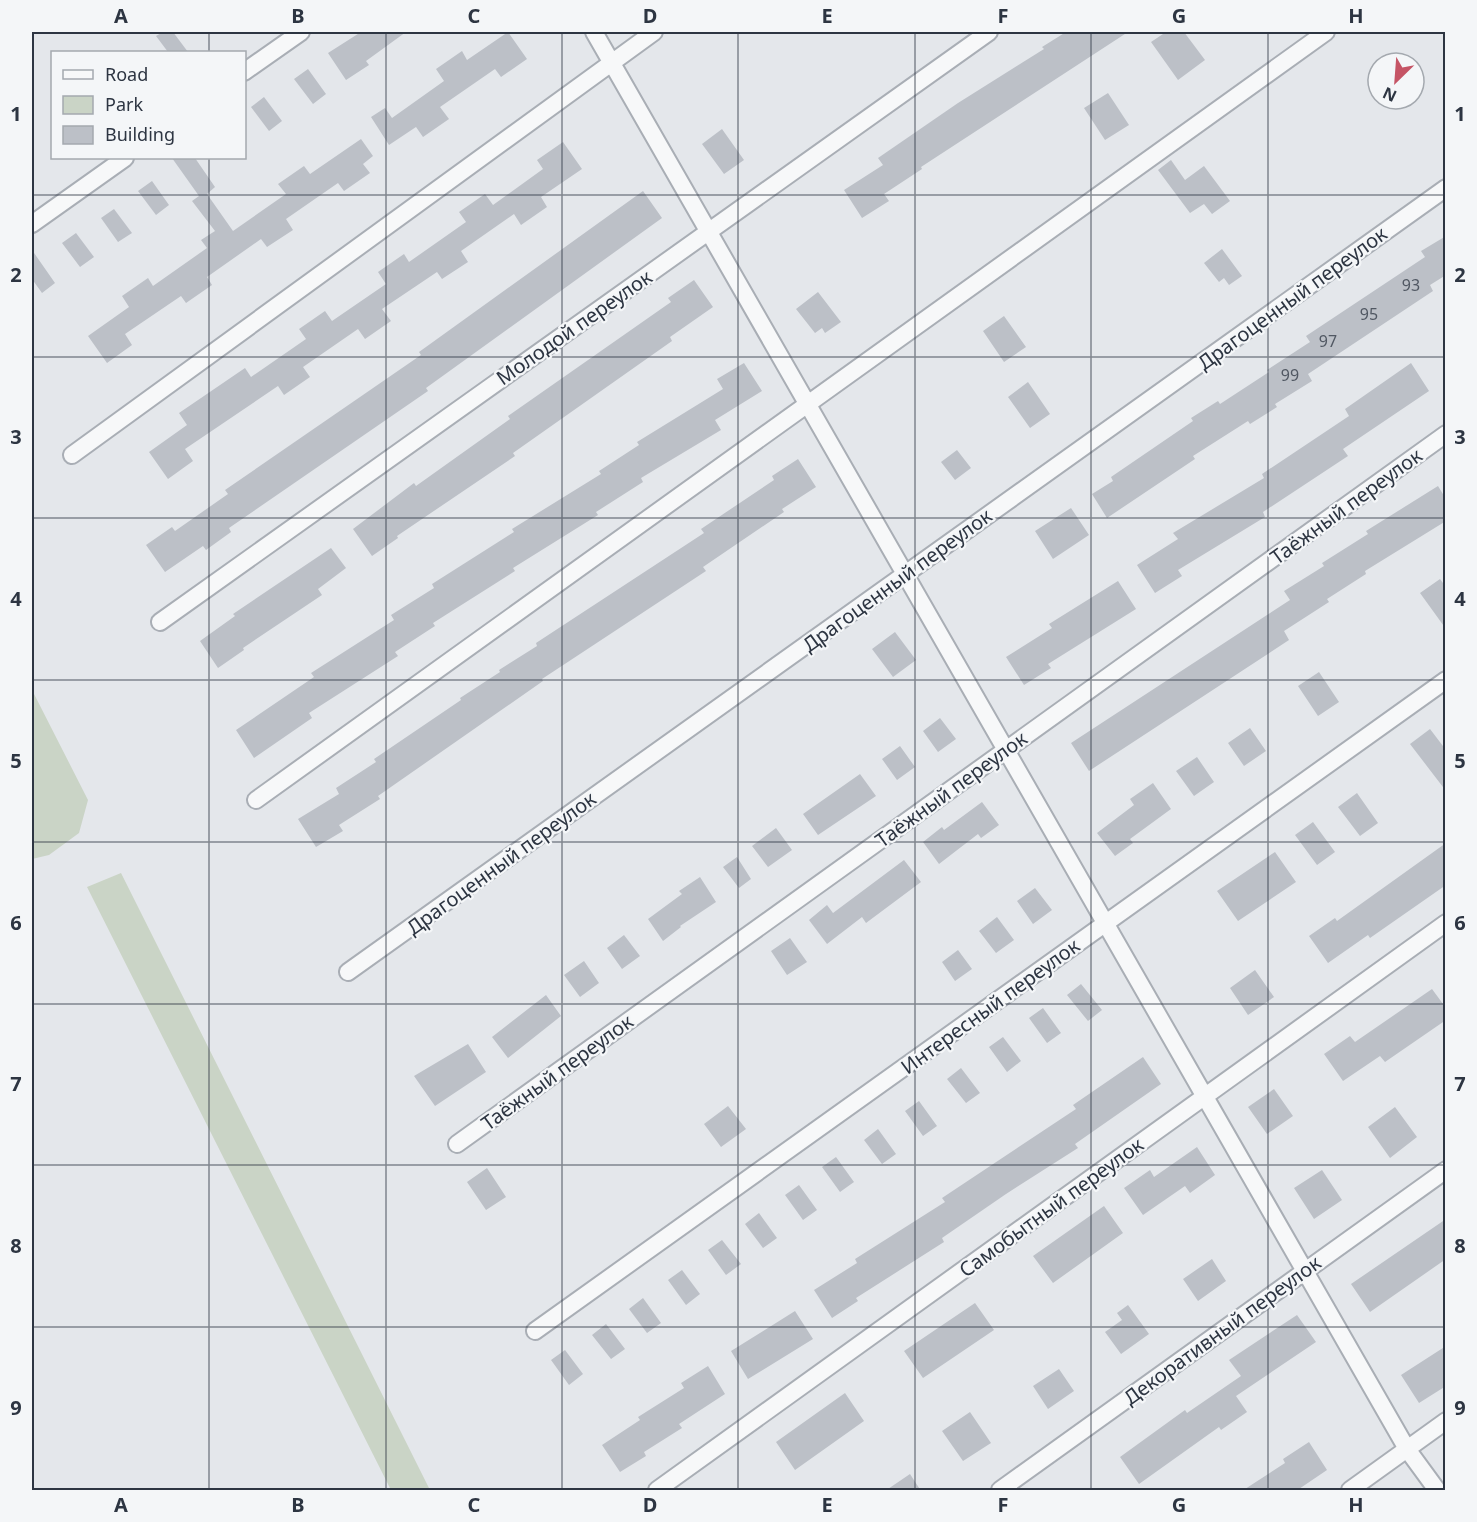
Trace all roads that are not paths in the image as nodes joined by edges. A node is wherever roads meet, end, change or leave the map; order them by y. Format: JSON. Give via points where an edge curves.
{"nodes":[{"id":1,"x":301,"y":32,"type":"edge"},
{"id":2,"x":594,"y":32,"type":"edge"},
{"id":3,"x":654,"y":32,"type":"edge"},
{"id":4,"x":989,"y":32,"type":"edge"},
{"id":5,"x":1326,"y":32,"type":"edge"},
{"id":6,"x":612,"y":62,"type":"junction"},
{"id":7,"x":246,"y":71,"type":"edge"},
{"id":8,"x":124,"y":159,"type":"edge"},
{"id":9,"x":1446,"y":188,"type":"edge"},
{"id":10,"x":32,"y":224,"type":"edge"},
{"id":11,"x":710,"y":230,"type":"junction"},
{"id":12,"x":808,"y":404,"type":"junction"},
{"id":13,"x":1446,"y":434,"type":"edge"},
{"id":14,"x":72,"y":455,"type":"dead end"},
{"id":15,"x":906,"y":573,"type":"junction"},
{"id":16,"x":160,"y":622,"type":"dead end"},
{"id":17,"x":1446,"y":680,"type":"edge"},
{"id":18,"x":1008,"y":749,"type":"junction"},
{"id":19,"x":256,"y":800,"type":"dead end"},
{"id":20,"x":1446,"y":923,"type":"edge"},
{"id":21,"x":1105,"y":924,"type":"junction"},
{"id":22,"x":348,"y":972,"type":"dead end"},
{"id":23,"x":1204,"y":1097,"type":"junction"},
{"id":24,"x":457,"y":1144,"type":"dead end"},
{"id":25,"x":1446,"y":1170,"type":"edge"},
{"id":26,"x":1305,"y":1269,"type":"junction"},
{"id":27,"x":535,"y":1331,"type":"dead end"},
{"id":28,"x":1446,"y":1421,"type":"edge"},
{"id":29,"x":1407,"y":1449,"type":"junction"},
{"id":30,"x":657,"y":1491,"type":"edge"},
{"id":31,"x":1000,"y":1491,"type":"edge"},
{"id":32,"x":1350,"y":1491,"type":"edge"},
{"id":33,"x":1437,"y":1491,"type":"edge"}],
"edges":[{"from":1,"to":7,"type":"street"},
{"from":2,"to":6,"type":"street"},
{"from":3,"to":6,"type":"street"},
{"from":4,"to":11,"type":"street","name":"Молодой переулок"},
{"from":5,"to":12,"type":"street"},
{"from":6,"to":11,"type":"street"},
{"from":6,"to":14,"type":"street"},
{"from":8,"to":10,"type":"street"},
{"from":9,"to":15,"type":"street","name":"Драгоценный переулок"},
{"from":11,"to":12,"type":"street"},
{"from":11,"to":16,"type":"street","name":"Молодой переулок"},
{"from":12,"to":15,"type":"street"},
{"from":12,"to":19,"type":"street"},
{"from":13,"to":18,"type":"street","name":"Таёжный переулок"},
{"from":15,"to":18,"type":"street"},
{"from":15,"to":22,"type":"street","name":"Драгоценный переулок"},
{"from":17,"to":21,"type":"street","name":"Интересный переулок"},
{"from":18,"to":21,"type":"street"},
{"from":18,"to":24,"type":"street","name":"Таёжный переулок"},
{"from":20,"to":23,"type":"street","name":"Самобытный переулок"},
{"from":21,"to":23,"type":"street"},
{"from":21,"to":27,"type":"street","name":"Интересный переулок"},
{"from":23,"to":26,"type":"street"},
{"from":23,"to":30,"type":"street","name":"Самобытный переулок"},
{"from":25,"to":26,"type":"street","name":"Декоративный переулок"},
{"from":26,"to":29,"type":"street"},
{"from":26,"to":31,"type":"street","name":"Декоративный переулок"},
{"from":28,"to":29,"type":"street"},
{"from":29,"to":32,"type":"street"},
{"from":29,"to":33,"type":"street"}]}
